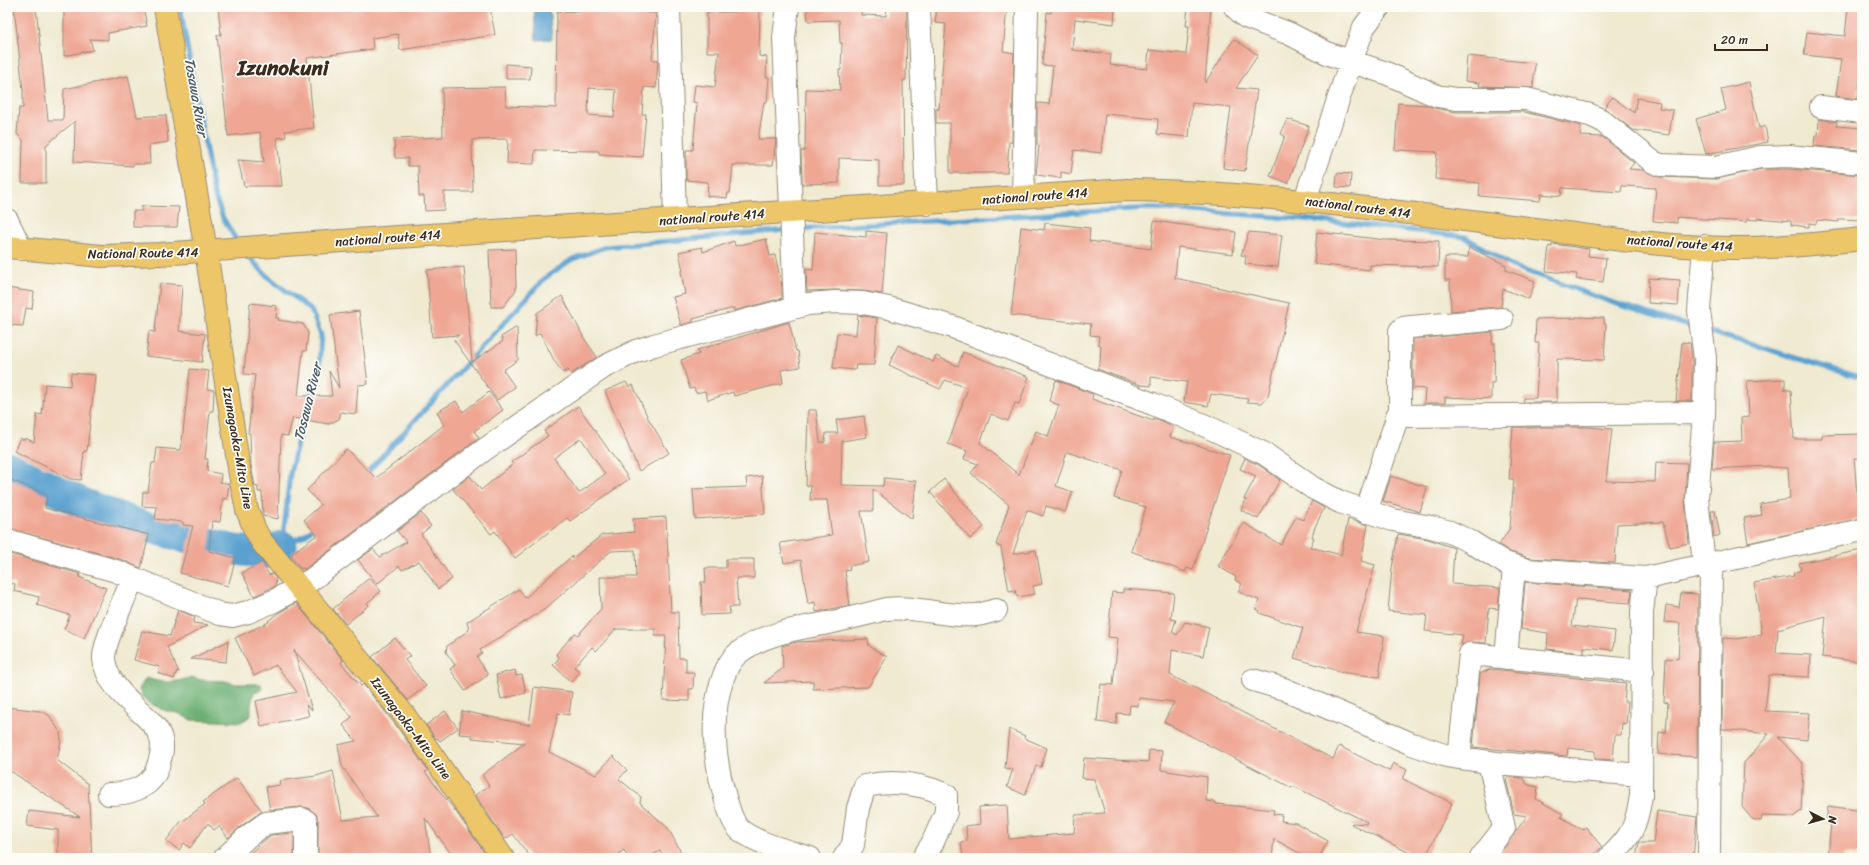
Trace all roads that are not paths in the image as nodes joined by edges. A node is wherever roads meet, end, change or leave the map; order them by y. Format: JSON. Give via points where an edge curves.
{"nodes":[{"id":1,"x":165,"y":7,"type":"edge"},
{"id":2,"x":669,"y":7,"type":"edge"},
{"id":3,"x":788,"y":7,"type":"edge"},
{"id":4,"x":919,"y":7,"type":"edge"},
{"id":5,"x":1027,"y":7,"type":"edge"},
{"id":6,"x":1235,"y":7,"type":"edge"},
{"id":7,"x":1380,"y":7,"type":"edge"},
{"id":8,"x":1351,"y":61,"type":"junction"},
{"id":9,"x":1822,"y":107,"type":"dead end"},
{"id":10,"x":1862,"y":112,"type":"edge"},
{"id":11,"x":1862,"y":163,"type":"edge"},
{"id":12,"x":1023,"y":197,"type":"junction"},
{"id":13,"x":1305,"y":200,"type":"junction"},
{"id":14,"x":927,"y":204,"type":"junction"},
{"id":15,"x":791,"y":215,"type":"junction"},
{"id":16,"x":7,"y":220,"type":"edge"},
{"id":17,"x":676,"y":220,"type":"junction"},
{"id":18,"x":1862,"y":239,"type":"edge"},
{"id":19,"x":1704,"y":246,"type":"junction"},
{"id":20,"x":14,"y":248,"type":"edge"},
{"id":21,"x":206,"y":251,"type":"junction"},
{"id":22,"x":795,"y":307,"type":"junction"},
{"id":23,"x":1502,"y":319,"type":"dead end"},
{"id":24,"x":1704,"y":413,"type":"junction"},
{"id":25,"x":1397,"y":416,"type":"junction"},
{"id":26,"x":1366,"y":512,"type":"junction"},
{"id":27,"x":1862,"y":530,"type":"edge"},
{"id":28,"x":7,"y":540,"type":"edge"},
{"id":29,"x":1708,"y":564,"type":"junction"},
{"id":30,"x":1514,"y":567,"type":"junction"},
{"id":31,"x":133,"y":578,"type":"junction"},
{"id":32,"x":1646,"y":578,"type":"junction"},
{"id":33,"x":300,"y":587,"type":"junction"},
{"id":34,"x":996,"y":610,"type":"dead end"},
{"id":35,"x":1506,"y":658,"type":"junction"},
{"id":36,"x":1643,"y":672,"type":"junction"},
{"id":37,"x":1253,"y":680,"type":"dead end"},
{"id":38,"x":1459,"y":758,"type":"junction"},
{"id":39,"x":1489,"y":762,"type":"junction"},
{"id":40,"x":1641,"y":775,"type":"junction"},
{"id":41,"x":109,"y":794,"type":"dead end"},
{"id":42,"x":225,"y":858,"type":"edge"},
{"id":43,"x":306,"y":858,"type":"edge"},
{"id":44,"x":503,"y":858,"type":"edge"},
{"id":45,"x":810,"y":858,"type":"edge"},
{"id":46,"x":844,"y":858,"type":"edge"},
{"id":47,"x":923,"y":858,"type":"edge"},
{"id":48,"x":1481,"y":858,"type":"edge"},
{"id":49,"x":1609,"y":858,"type":"edge"},
{"id":50,"x":1709,"y":858,"type":"edge"}],
"edges":[{"from":1,"to":21,"type":"main road","name":"Izunagaoka-Mito Line"},
{"from":2,"to":17,"type":"street"},
{"from":3,"to":15,"type":"street","via":[[784,37]]},
{"from":4,"to":14,"type":"street"},
{"from":5,"to":12,"type":"street"},
{"from":6,"to":8,"type":"street","via":[[1246,17],[1290,34],[1329,54]]},
{"from":7,"to":8,"type":"street","via":[[1364,27]]},
{"from":8,"to":11,"type":"street","via":[[1444,98],[1526,99],[1590,115],[1601,120],[1653,162],[1661,165],[1716,167],[1760,157],[1789,156]]},
{"from":8,"to":13,"type":"street"},
{"from":9,"to":10,"type":"street"},
{"from":12,"to":13,"type":"main road","name":"national route 414","via":[[1128,190]]},
{"from":12,"to":14,"type":"main road","name":"national route 414"},
{"from":13,"to":19,"type":"main road","name":"national route 414"},
{"from":14,"to":15,"type":"main road","name":"national route 414"},
{"from":15,"to":17,"type":"main road","name":"national route 414"},
{"from":15,"to":22,"type":"street"},
{"from":16,"to":20,"type":"street"},
{"from":17,"to":21,"type":"main road","name":"national route 414"},
{"from":18,"to":19,"type":"main road","name":"national route 414","via":[[1797,246]]},
{"from":19,"to":24,"type":"street","via":[[1700,311],[1705,358]]},
{"from":20,"to":21,"type":"main road","name":"National Route 414","via":[[102,256]]},
{"from":21,"to":33,"type":"main road","name":"Izunagaoka-Mito Line","via":[[240,475],[248,510],[262,542]]},
{"from":22,"to":26,"type":"street","via":[[836,302],[863,303],[953,327],[1206,426],[1265,454],[1313,488]]},
{"from":22,"to":33,"type":"street","via":[[654,345],[604,367],[484,450]]},
{"from":23,"to":25,"type":"street","via":[[1403,328],[1400,331],[1400,398]]},
{"from":24,"to":25,"type":"street"},
{"from":24,"to":29,"type":"street","via":[[1697,498]]},
{"from":25,"to":26,"type":"street"},
{"from":26,"to":30,"type":"street","via":[[1450,532]]},
{"from":27,"to":29,"type":"street"},
{"from":28,"to":31,"type":"street"},
{"from":29,"to":32,"type":"street"},
{"from":29,"to":50,"type":"street"},
{"from":30,"to":32,"type":"street","via":[[1579,575]]},
{"from":30,"to":35,"type":"street"},
{"from":31,"to":33,"type":"street","via":[[220,614],[232,616],[248,612]]},
{"from":31,"to":41,"type":"street","via":[[104,657],[107,672],[119,690],[155,727],[162,739],[161,757],[155,775],[145,786],[133,791]]},
{"from":32,"to":36,"type":"street","via":[[1642,612]]},
{"from":33,"to":44,"type":"main road","name":"Izunagaoka-Mito Line","via":[[405,716]]},
{"from":34,"to":45,"type":"street","via":[[977,615],[901,607],[886,609],[763,639],[740,651],[729,662],[719,690],[715,719],[715,745],[720,780],[728,808],[739,829],[764,844]]},
{"from":35,"to":36,"type":"street"},
{"from":35,"to":38,"type":"street","via":[[1470,654]]},
{"from":36,"to":40,"type":"street"},
{"from":37,"to":38,"type":"street","via":[[1284,689],[1412,744]]},
{"from":38,"to":39,"type":"street"},
{"from":39,"to":40,"type":"street"},
{"from":39,"to":48,"type":"street","via":[[1504,828]]},
{"from":40,"to":49,"type":"street","via":[[1638,819],[1625,843]]},
{"from":42,"to":43,"type":"street","via":[[266,823],[302,819],[306,821]]},
{"from":46,"to":47,"type":"street","via":[[853,845],[858,808],[865,786],[882,783],[907,783],[928,787],[946,795],[946,812]]}]}
